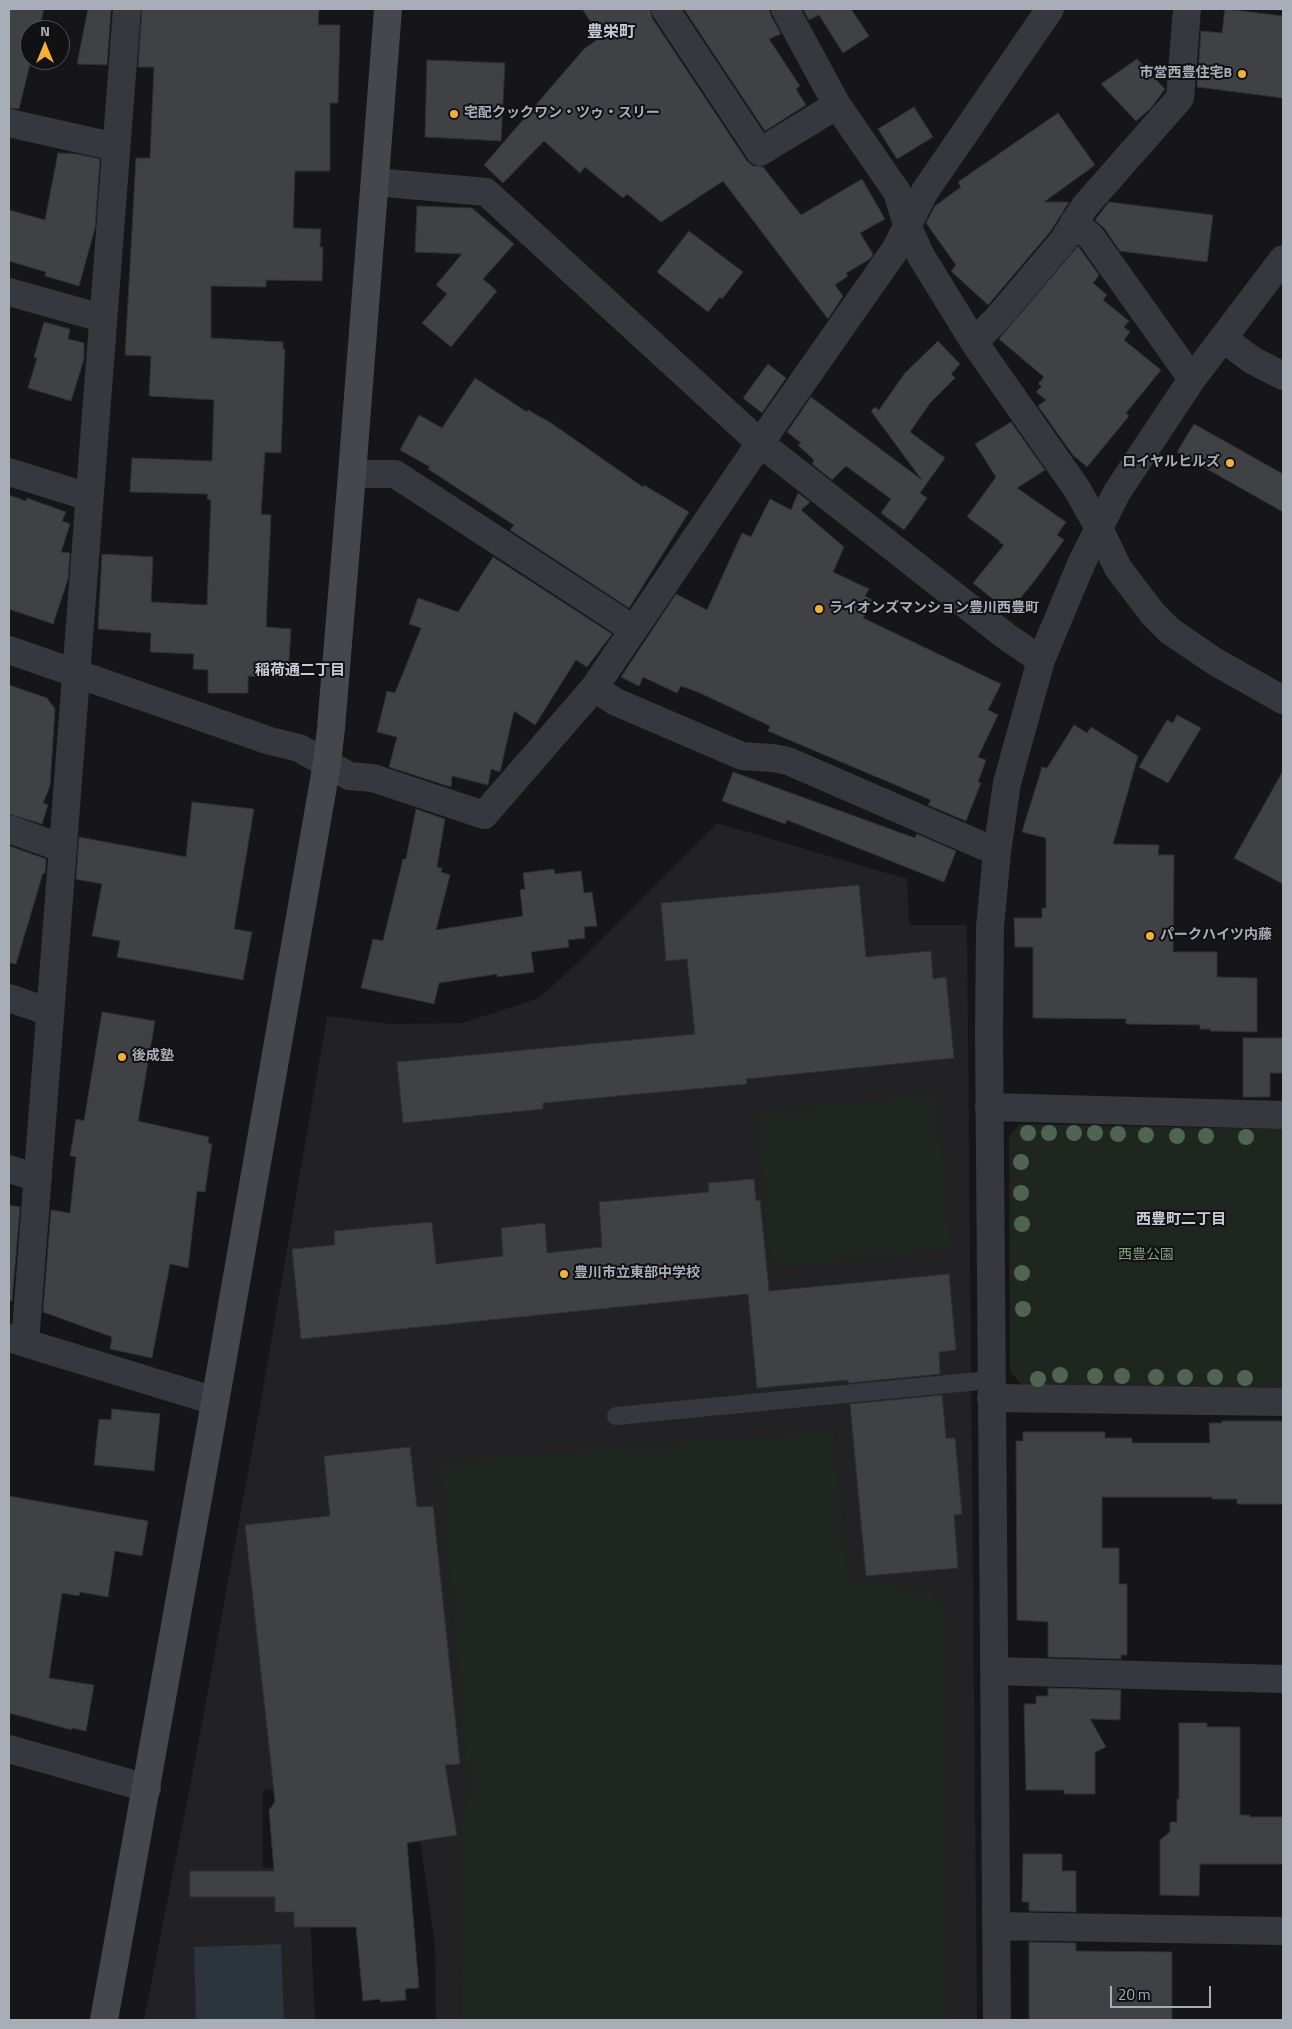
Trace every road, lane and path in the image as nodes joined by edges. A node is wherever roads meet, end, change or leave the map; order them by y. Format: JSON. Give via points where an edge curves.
{"nodes":[{"id":1,"x":126,"y":9,"type":"edge"},
{"id":2,"x":388,"y":9,"type":"edge"},
{"id":3,"x":665,"y":9,"type":"edge"},
{"id":4,"x":785,"y":9,"type":"edge"},
{"id":5,"x":1050,"y":9,"type":"edge"},
{"id":6,"x":1187,"y":9,"type":"edge"},
{"id":7,"x":837,"y":105,"type":"junction"},
{"id":8,"x":9,"y":123,"type":"edge"},
{"id":9,"x":116,"y":147,"type":"junction"},
{"id":10,"x":376,"y":182,"type":"junction"},
{"id":11,"x":1074,"y":222,"type":"junction"},
{"id":12,"x":908,"y":225,"type":"junction"},
{"id":13,"x":1283,"y":259,"type":"edge"},
{"id":14,"x":9,"y":292,"type":"edge"},
{"id":15,"x":102,"y":318,"type":"junction"},
{"id":16,"x":1224,"y":338,"type":"junction"},
{"id":17,"x":974,"y":342,"type":"junction"},
{"id":18,"x":1283,"y":376,"type":"edge"},
{"id":19,"x":1192,"y":379,"type":"junction"},
{"id":20,"x":760,"y":443,"type":"junction"},
{"id":21,"x":9,"y":472,"type":"edge"},
{"id":22,"x":352,"y":474,"type":"junction"},
{"id":23,"x":89,"y":497,"type":"junction"},
{"id":24,"x":1099,"y":528,"type":"junction"},
{"id":25,"x":633,"y":629,"type":"junction"},
{"id":26,"x":9,"y":650,"type":"edge"},
{"id":27,"x":1042,"y":660,"type":"junction"},
{"id":28,"x":76,"y":673,"type":"junction"},
{"id":29,"x":594,"y":688,"type":"junction"},
{"id":30,"x":1283,"y":700,"type":"edge"},
{"id":31,"x":327,"y":763,"type":"junction"},
{"id":32,"x":9,"y":829,"type":"edge"},
{"id":33,"x":62,"y":848,"type":"junction"},
{"id":34,"x":996,"y":852,"type":"junction"},
{"id":35,"x":9,"y":998,"type":"edge"},
{"id":36,"x":50,"y":1012,"type":"junction"},
{"id":37,"x":989,"y":1107,"type":"junction"},
{"id":38,"x":1283,"y":1115,"type":"edge"},
{"id":39,"x":9,"y":1169,"type":"edge"},
{"id":40,"x":38,"y":1178,"type":"junction"},
{"id":41,"x":17,"y":1340,"type":"edge"},
{"id":42,"x":991,"y":1389,"type":"junction"},
{"id":43,"x":216,"y":1401,"type":"junction"},
{"id":44,"x":1283,"y":1402,"type":"edge"},
{"id":45,"x":616,"y":1416,"type":"dead end"},
{"id":46,"x":994,"y":1671,"type":"junction"},
{"id":47,"x":1283,"y":1679,"type":"edge"},
{"id":48,"x":9,"y":1750,"type":"edge"},
{"id":49,"x":147,"y":1788,"type":"junction"},
{"id":50,"x":996,"y":1926,"type":"junction"},
{"id":51,"x":1283,"y":1931,"type":"edge"},
{"id":52,"x":104,"y":2020,"type":"edge"},
{"id":53,"x":997,"y":2020,"type":"edge"}],
"edges":[{"from":1,"to":9,"type":"street"},
{"from":2,"to":10,"type":"street"},
{"from":3,"to":7,"type":"street","via":[[760,152]]},
{"from":4,"to":7,"type":"street"},
{"from":5,"to":12,"type":"street","via":[[925,191]]},
{"from":6,"to":11,"type":"street","via":[[1180,98]]},
{"from":7,"to":12,"type":"street","via":[[897,192]]},
{"from":8,"to":9,"type":"street"},
{"from":9,"to":15,"type":"street"},
{"from":10,"to":20,"type":"street","via":[[486,192]]},
{"from":10,"to":22,"type":"street"},
{"from":11,"to":17,"type":"street","via":[[1063,241]]},
{"from":11,"to":19,"type":"street","via":[[1091,237]]},
{"from":12,"to":17,"type":"street","via":[[921,256]]},
{"from":12,"to":20,"type":"street","via":[[895,250]]},
{"from":13,"to":16,"type":"street"},
{"from":14,"to":15,"type":"street"},
{"from":15,"to":23,"type":"street"},
{"from":16,"to":18,"type":"street","via":[[1252,360]]},
{"from":16,"to":19,"type":"street"},
{"from":17,"to":24,"type":"street","via":[[1077,489]]},
{"from":19,"to":24,"type":"street","via":[[1117,492]]},
{"from":20,"to":25,"type":"street"},
{"from":20,"to":27,"type":"street","via":[[1007,637]]},
{"from":21,"to":23,"type":"street"},
{"from":22,"to":25,"type":"street","via":[[395,474]]},
{"from":22,"to":31,"type":"street"},
{"from":23,"to":28,"type":"street"},
{"from":24,"to":27,"type":"street"},
{"from":24,"to":30,"type":"street","via":[[1118,568],[1170,631],[1206,656]]},
{"from":25,"to":29,"type":"street"},
{"from":26,"to":28,"type":"street"},
{"from":27,"to":34,"type":"street","via":[[1007,783]]},
{"from":28,"to":31,"type":"street","via":[[270,741],[299,748]]},
{"from":28,"to":33,"type":"street"},
{"from":29,"to":31,"type":"street","via":[[484,816],[373,778],[349,776]]},
{"from":29,"to":34,"type":"street","via":[[616,702],[742,756],[788,761]]},
{"from":31,"to":43,"type":"street"},
{"from":32,"to":33,"type":"street"},
{"from":33,"to":36,"type":"street"},
{"from":34,"to":37,"type":"street","via":[[990,927]]},
{"from":35,"to":36,"type":"street"},
{"from":36,"to":40,"type":"street"},
{"from":37,"to":38,"type":"street"},
{"from":37,"to":42,"type":"street"},
{"from":39,"to":40,"type":"street"},
{"from":40,"to":41,"type":"street"},
{"from":41,"to":43,"type":"street"},
{"from":42,"to":44,"type":"street"},
{"from":42,"to":45,"type":"lane"},
{"from":42,"to":46,"type":"street"},
{"from":43,"to":49,"type":"street"},
{"from":46,"to":47,"type":"street"},
{"from":46,"to":50,"type":"street"},
{"from":48,"to":49,"type":"street"},
{"from":49,"to":52,"type":"street"},
{"from":50,"to":51,"type":"street"},
{"from":50,"to":53,"type":"street"}]}
